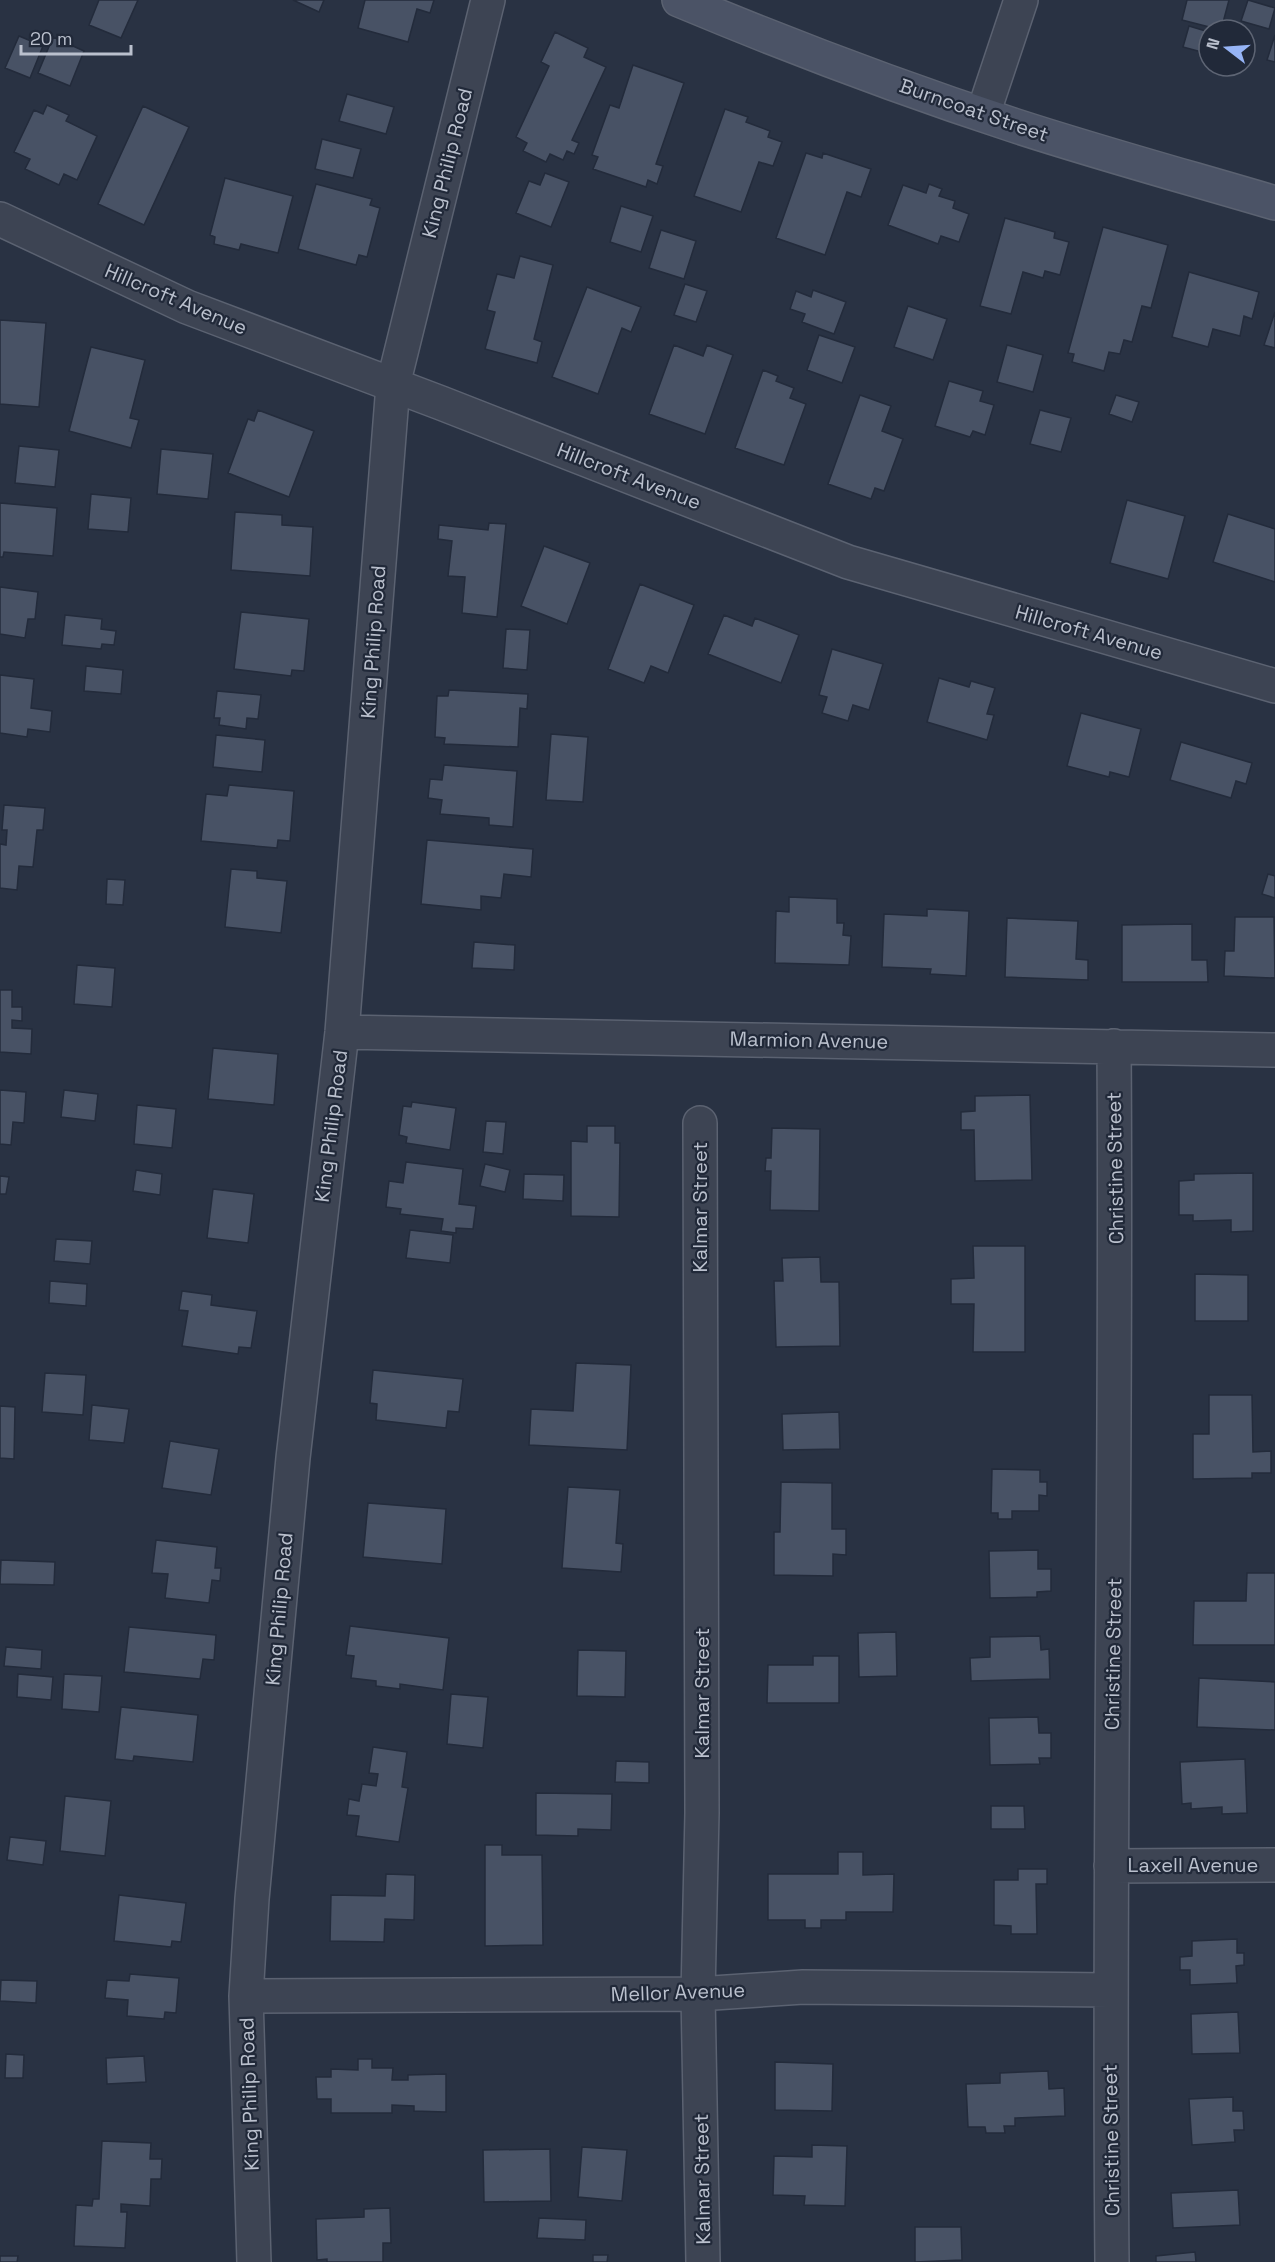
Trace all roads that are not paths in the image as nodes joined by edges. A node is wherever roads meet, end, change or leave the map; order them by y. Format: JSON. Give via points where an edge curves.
{"nodes":[{"id":1,"x":488,"y":0,"type":"edge"},
{"id":2,"x":680,"y":0,"type":"edge"},
{"id":3,"x":1021,"y":0,"type":"edge"},
{"id":4,"x":982,"y":114,"type":"junction"},
{"id":5,"x":1275,"y":203,"type":"edge"},
{"id":6,"x":0,"y":219,"type":"edge"},
{"id":7,"x":393,"y":385,"type":"junction"},
{"id":8,"x":1275,"y":686,"type":"edge"},
{"id":9,"x":342,"y":1032,"type":"junction"},
{"id":10,"x":1114,"y":1046,"type":"junction"},
{"id":11,"x":1275,"y":1050,"type":"edge"},
{"id":12,"x":700,"y":1123,"type":"dead end"},
{"id":13,"x":1275,"y":1865,"type":"edge"},
{"id":14,"x":1111,"y":1866,"type":"junction"},
{"id":15,"x":1110,"y":1989,"type":"junction"},
{"id":16,"x":698,"y":1994,"type":"junction"},
{"id":17,"x":246,"y":1996,"type":"junction"},
{"id":18,"x":254,"y":2262,"type":"edge"},
{"id":19,"x":703,"y":2262,"type":"edge"},
{"id":20,"x":1112,"y":2262,"type":"edge"}],
"edges":[{"from":1,"to":7,"type":"street","name":"King Philip Road"},
{"from":2,"to":4,"type":"main road","name":"Burncoat Street","via":[[753,31]]},
{"from":3,"to":4,"type":"street"},
{"from":4,"to":5,"type":"main road","name":"Burncoat Street"},
{"from":6,"to":7,"type":"street","name":"Hillcroft Avenue","via":[[187,307]]},
{"from":7,"to":8,"type":"street","name":"Hillcroft Avenue","via":[[848,562]]},
{"from":7,"to":9,"type":"street","name":"King Philip Road"},
{"from":9,"to":10,"type":"street","name":"Marmion Avenue"},
{"from":9,"to":17,"type":"street","name":"King Philip Road","via":[[293,1458]]},
{"from":10,"to":11,"type":"street","name":"Marmion Avenue"},
{"from":10,"to":14,"type":"street","name":"Christine Street"},
{"from":12,"to":16,"type":"street","name":"Kalmar Street","via":[[702,1813]]},
{"from":13,"to":14,"type":"street","name":"Laxell Avenue"},
{"from":14,"to":15,"type":"street","name":"Christine Street"},
{"from":15,"to":16,"type":"street","name":"Mellor Avenue","via":[[803,1987]]},
{"from":15,"to":20,"type":"street","name":"Christine Street"},
{"from":16,"to":17,"type":"street","name":"Mellor Avenue"},
{"from":16,"to":19,"type":"street","name":"Kalmar Street"},
{"from":17,"to":18,"type":"street","name":"King Philip Road"}]}
